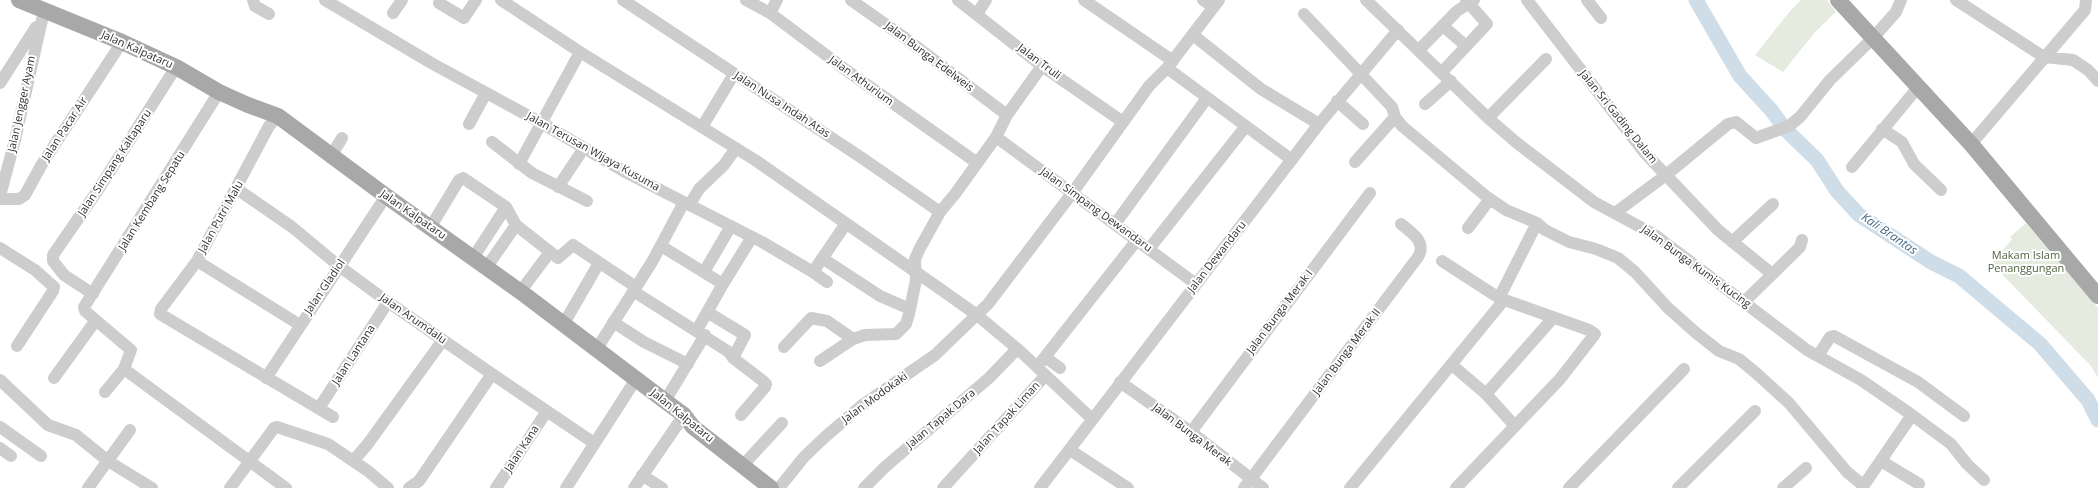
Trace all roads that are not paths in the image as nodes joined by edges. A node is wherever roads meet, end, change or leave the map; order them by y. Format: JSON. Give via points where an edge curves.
{"nodes":[{"id":1,"x":19,"y":0,"type":"edge"},
{"id":2,"x":253,"y":0,"type":"edge"},
{"id":3,"x":325,"y":0,"type":"edge"},
{"id":4,"x":402,"y":0,"type":"edge"},
{"id":5,"x":476,"y":0,"type":"edge"},
{"id":6,"x":501,"y":0,"type":"edge"},
{"id":7,"x":623,"y":0,"type":"edge"},
{"id":8,"x":746,"y":0,"type":"edge"},
{"id":9,"x":778,"y":0,"type":"edge"},
{"id":10,"x":851,"y":0,"type":"edge"},
{"id":11,"x":958,"y":0,"type":"edge"},
{"id":12,"x":986,"y":0,"type":"edge"},
{"id":13,"x":1084,"y":0,"type":"edge"},
{"id":14,"x":1203,"y":0,"type":"edge"},
{"id":15,"x":1366,"y":0,"type":"edge"},
{"id":16,"x":1527,"y":0,"type":"edge"},
{"id":17,"x":1838,"y":0,"type":"edge"},
{"id":18,"x":1956,"y":0,"type":"edge"},
{"id":19,"x":2086,"y":0,"type":"edge"},
{"id":20,"x":1470,"y":1,"type":"edge"},
{"id":21,"x":1592,"y":1,"type":"edge"},
{"id":22,"x":439,"y":3,"type":"dead end"},
{"id":23,"x":1217,"y":3,"type":"edge"},
{"id":24,"x":1899,"y":6,"type":"edge"},
{"id":25,"x":45,"y":10,"type":"edge"},
{"id":26,"x":770,"y":12,"type":"junction"},
{"id":27,"x":393,"y":13,"type":"dead end"},
{"id":28,"x":269,"y":14,"type":"dead end"},
{"id":29,"x":977,"y":14,"type":"junction"},
{"id":30,"x":1304,"y":14,"type":"dead end"},
{"id":31,"x":1601,"y":18,"type":"dead end"},
{"id":32,"x":1442,"y":26,"type":"junction"},
{"id":33,"x":1398,"y":30,"type":"junction"},
{"id":34,"x":1193,"y":35,"type":"junction"},
{"id":35,"x":1873,"y":38,"type":"junction"},
{"id":36,"x":122,"y":42,"type":"junction"},
{"id":37,"x":1466,"y":46,"type":"junction"},
{"id":38,"x":1419,"y":50,"type":"junction"},
{"id":39,"x":580,"y":52,"type":"junction"},
{"id":40,"x":2044,"y":57,"type":"junction"},
{"id":41,"x":1546,"y":59,"type":"dead end"},
{"id":42,"x":1170,"y":64,"type":"junction"},
{"id":43,"x":1042,"y":66,"type":"junction"},
{"id":44,"x":176,"y":67,"type":"junction"},
{"id":45,"x":1442,"y":72,"type":"junction"},
{"id":46,"x":1361,"y":73,"type":"junction"},
{"id":47,"x":734,"y":74,"type":"junction"},
{"id":48,"x":1451,"y":81,"type":"junction"},
{"id":49,"x":2098,"y":82,"type":"edge"},
{"id":50,"x":0,"y":83,"type":"edge"},
{"id":51,"x":1919,"y":86,"type":"junction"},
{"id":52,"x":219,"y":92,"type":"junction"},
{"id":53,"x":486,"y":93,"type":"junction"},
{"id":54,"x":1207,"y":98,"type":"junction"},
{"id":55,"x":1337,"y":101,"type":"junction"},
{"id":56,"x":1425,"y":104,"type":"dead end"},
{"id":57,"x":1007,"y":115,"type":"junction"},
{"id":58,"x":278,"y":116,"type":"junction"},
{"id":59,"x":1396,"y":117,"type":"junction"},
{"id":60,"x":1488,"y":118,"type":"junction"},
{"id":61,"x":541,"y":122,"type":"junction"},
{"id":62,"x":1123,"y":122,"type":"junction"},
{"id":63,"x":469,"y":124,"type":"dead end"},
{"id":64,"x":1319,"y":124,"type":"junction"},
{"id":65,"x":1363,"y":124,"type":"dead end"},
{"id":66,"x":1246,"y":126,"type":"junction"},
{"id":67,"x":702,"y":127,"type":"junction"},
{"id":68,"x":1882,"y":129,"type":"junction"},
{"id":69,"x":996,"y":136,"type":"junction"},
{"id":70,"x":342,"y":138,"type":"dead end"},
{"id":71,"x":492,"y":142,"type":"dead end"},
{"id":72,"x":1971,"y":144,"type":"junction"},
{"id":73,"x":584,"y":148,"type":"junction"},
{"id":74,"x":736,"y":148,"type":"junction"},
{"id":75,"x":331,"y":156,"type":"junction"},
{"id":76,"x":1292,"y":160,"type":"junction"},
{"id":77,"x":976,"y":162,"type":"junction"},
{"id":78,"x":1354,"y":162,"type":"dead end"},
{"id":79,"x":519,"y":164,"type":"junction"},
{"id":80,"x":1852,"y":167,"type":"dead end"},
{"id":81,"x":1666,"y":175,"type":"junction"},
{"id":82,"x":558,"y":187,"type":"junction"},
{"id":83,"x":237,"y":189,"type":"junction"},
{"id":84,"x":1941,"y":190,"type":"dead end"},
{"id":85,"x":1073,"y":192,"type":"junction"},
{"id":86,"x":1370,"y":193,"type":"dead end"},
{"id":87,"x":0,"y":196,"type":"edge"},
{"id":88,"x":386,"y":196,"type":"junction"},
{"id":89,"x":0,"y":199,"type":"edge"},
{"id":90,"x":1490,"y":199,"type":"junction"},
{"id":91,"x":587,"y":201,"type":"dead end"},
{"id":92,"x":687,"y":203,"type":"junction"},
{"id":93,"x":1773,"y":204,"type":"dead end"},
{"id":94,"x":506,"y":207,"type":"junction"},
{"id":95,"x":940,"y":212,"type":"junction"},
{"id":96,"x":1615,"y":213,"type":"junction"},
{"id":97,"x":1537,"y":223,"type":"junction"},
{"id":98,"x":1115,"y":224,"type":"junction"},
{"id":99,"x":1401,"y":224,"type":"dead end"},
{"id":100,"x":516,"y":225,"type":"junction"},
{"id":101,"x":845,"y":225,"type":"junction"},
{"id":102,"x":731,"y":226,"type":"junction"},
{"id":103,"x":430,"y":228,"type":"junction"},
{"id":104,"x":1468,"y":228,"type":"dead end"},
{"id":105,"x":752,"y":237,"type":"junction"},
{"id":106,"x":1137,"y":240,"type":"junction"},
{"id":107,"x":1802,"y":240,"type":"dead end"},
{"id":108,"x":1732,"y":242,"type":"junction"},
{"id":109,"x":661,"y":246,"type":"junction"},
{"id":110,"x":0,"y":248,"type":"edge"},
{"id":111,"x":1149,"y":248,"type":"junction"},
{"id":112,"x":550,"y":252,"type":"junction"},
{"id":113,"x":473,"y":258,"type":"junction"},
{"id":114,"x":822,"y":258,"type":"junction"},
{"id":115,"x":1442,"y":260,"type":"dead end"},
{"id":116,"x":197,"y":261,"type":"junction"},
{"id":117,"x":599,"y":263,"type":"junction"},
{"id":118,"x":339,"y":266,"type":"junction"},
{"id":119,"x":486,"y":268,"type":"junction"},
{"id":120,"x":704,"y":272,"type":"junction"},
{"id":121,"x":813,"y":272,"type":"junction"},
{"id":122,"x":916,"y":272,"type":"junction"},
{"id":123,"x":1772,"y":274,"type":"junction"},
{"id":124,"x":827,"y":282,"type":"dead end"},
{"id":125,"x":723,"y":284,"type":"junction"},
{"id":126,"x":1196,"y":284,"type":"junction"},
{"id":127,"x":635,"y":289,"type":"junction"},
{"id":128,"x":520,"y":292,"type":"junction"},
{"id":129,"x":2095,"y":293,"type":"edge"},
{"id":130,"x":1502,"y":299,"type":"junction"},
{"id":131,"x":89,"y":301,"type":"junction"},
{"id":132,"x":388,"y":302,"type":"junction"},
{"id":133,"x":1744,"y":302,"type":"junction"},
{"id":134,"x":910,"y":309,"type":"junction"},
{"id":135,"x":707,"y":312,"type":"junction"},
{"id":136,"x":977,"y":315,"type":"junction"},
{"id":137,"x":1553,"y":318,"type":"junction"},
{"id":138,"x":96,"y":320,"type":"junction"},
{"id":139,"x":613,"y":322,"type":"junction"},
{"id":140,"x":300,"y":325,"type":"junction"},
{"id":141,"x":563,"y":325,"type":"junction"},
{"id":142,"x":701,"y":333,"type":"junction"},
{"id":143,"x":853,"y":339,"type":"junction"},
{"id":144,"x":443,"y":340,"type":"junction"},
{"id":145,"x":17,"y":346,"type":"dead end"},
{"id":146,"x":784,"y":348,"type":"dead end"},
{"id":147,"x":1017,"y":349,"type":"junction"},
{"id":148,"x":596,"y":350,"type":"junction"},
{"id":149,"x":1818,"y":356,"type":"junction"},
{"id":150,"x":733,"y":358,"type":"junction"},
{"id":151,"x":820,"y":361,"type":"dead end"},
{"id":152,"x":688,"y":364,"type":"junction"},
{"id":153,"x":1452,"y":365,"type":"junction"},
{"id":154,"x":1060,"y":368,"type":"dead end"},
{"id":155,"x":124,"y":369,"type":"junction"},
{"id":156,"x":1684,"y":369,"type":"dead end"},
{"id":157,"x":492,"y":374,"type":"junction"},
{"id":158,"x":1045,"y":376,"type":"junction"},
{"id":159,"x":54,"y":378,"type":"dead end"},
{"id":160,"x":266,"y":378,"type":"junction"},
{"id":161,"x":636,"y":379,"type":"junction"},
{"id":162,"x":0,"y":380,"type":"edge"},
{"id":163,"x":1120,"y":382,"type":"junction"},
{"id":164,"x":105,"y":392,"type":"dead end"},
{"id":165,"x":1486,"y":394,"type":"junction"},
{"id":166,"x":665,"y":401,"type":"junction"},
{"id":167,"x":319,"y":408,"type":"junction"},
{"id":168,"x":547,"y":411,"type":"junction"},
{"id":169,"x":1755,"y":411,"type":"dead end"},
{"id":170,"x":684,"y":415,"type":"junction"},
{"id":171,"x":741,"y":415,"type":"dead end"},
{"id":172,"x":1912,"y":415,"type":"junction"},
{"id":173,"x":1964,"y":416,"type":"dead end"},
{"id":174,"x":333,"y":417,"type":"dead end"},
{"id":175,"x":1092,"y":419,"type":"junction"},
{"id":176,"x":782,"y":423,"type":"dead end"},
{"id":177,"x":1515,"y":426,"type":"junction"},
{"id":178,"x":0,"y":427,"type":"edge"},
{"id":179,"x":130,"y":430,"type":"dead end"},
{"id":180,"x":1191,"y":432,"type":"junction"},
{"id":181,"x":594,"y":442,"type":"junction"},
{"id":182,"x":0,"y":448,"type":"edge"},
{"id":183,"x":1070,"y":450,"type":"junction"},
{"id":184,"x":11,"y":456,"type":"dead end"},
{"id":185,"x":41,"y":456,"type":"dead end"},
{"id":186,"x":249,"y":460,"type":"junction"},
{"id":187,"x":108,"y":461,"type":"junction"},
{"id":188,"x":1881,"y":461,"type":"junction"},
{"id":189,"x":353,"y":462,"type":"junction"},
{"id":190,"x":743,"y":465,"type":"junction"},
{"id":191,"x":1806,"y":468,"type":"dead end"},
{"id":192,"x":642,"y":475,"type":"junction"},
{"id":193,"x":1984,"y":480,"type":"dead end"},
{"id":194,"x":1247,"y":483,"type":"edge"},
{"id":195,"x":1919,"y":484,"type":"dead end"},
{"id":196,"x":1121,"y":486,"type":"edge"},
{"id":197,"x":1863,"y":487,"type":"edge"},
{"id":198,"x":88,"y":488,"type":"edge"},
{"id":199,"x":152,"y":488,"type":"edge"},
{"id":200,"x":230,"y":488,"type":"edge"},
{"id":201,"x":286,"y":488,"type":"edge"},
{"id":202,"x":388,"y":488,"type":"edge"},
{"id":203,"x":409,"y":488,"type":"edge"},
{"id":204,"x":496,"y":488,"type":"edge"},
{"id":205,"x":566,"y":488,"type":"edge"},
{"id":206,"x":634,"y":488,"type":"edge"},
{"id":207,"x":662,"y":488,"type":"edge"},
{"id":208,"x":771,"y":488,"type":"edge"},
{"id":209,"x":779,"y":488,"type":"edge"},
{"id":210,"x":864,"y":488,"type":"edge"},
{"id":211,"x":943,"y":488,"type":"edge"},
{"id":212,"x":1040,"y":488,"type":"edge"},
{"id":213,"x":1263,"y":488,"type":"edge"},
{"id":214,"x":1350,"y":488,"type":"edge"},
{"id":215,"x":1456,"y":488,"type":"edge"},
{"id":216,"x":1570,"y":488,"type":"edge"},
{"id":217,"x":1678,"y":488,"type":"edge"},
{"id":218,"x":1782,"y":488,"type":"edge"}],
"edges":[{"from":1,"to":25,"type":"main road","name":"Jalan Kalpataru"},
{"from":2,"to":28,"type":"street","via":[[254,6]]},
{"from":3,"to":53,"type":"street","name":"Jalan Terusan Wijaya Kusuma"},
{"from":4,"to":27,"type":"street"},
{"from":5,"to":22,"type":"street","via":[[464,18]]},
{"from":6,"to":39,"type":"street"},
{"from":7,"to":47,"type":"street","name":"Jalan Nusa Indah Atas"},
{"from":8,"to":26,"type":"street","name":"Jalan Athurium"},
{"from":9,"to":26,"type":"street"},
{"from":10,"to":57,"type":"street","name":"Jalan Bunga Edelweis"},
{"from":11,"to":29,"type":"street","name":"Jalan Truli"},
{"from":12,"to":29,"type":"street"},
{"from":13,"to":42,"type":"street"},
{"from":14,"to":23,"type":"street"},
{"from":15,"to":33,"type":"street","name":"Jalan Bunga Kumis Kucing"},
{"from":16,"to":81,"type":"street","name":"Jalan Sri Gading Dalam","via":[[1644,152]]},
{"from":17,"to":35,"type":"main road"},
{"from":18,"to":40,"type":"street"},
{"from":19,"to":40,"type":"street","via":[[2086,10]]},
{"from":20,"to":32,"type":"street"},
{"from":20,"to":37,"type":"street","via":[[1486,24]]},
{"from":21,"to":31,"type":"street"},
{"from":23,"to":34,"type":"street","name":"Jalan Modokaki"},
{"from":24,"to":35,"type":"street"},
{"from":25,"to":36,"type":"main road","name":"Jalan Kalpataru"},
{"from":25,"to":50,"type":"street"},
{"from":25,"to":87,"type":"street","name":"Jalan Jengger Ayam"},
{"from":26,"to":77,"type":"street","name":"Jalan Athurium","via":[[846,70]]},
{"from":29,"to":43,"type":"street","name":"Jalan Truli"},
{"from":30,"to":46,"type":"street"},
{"from":32,"to":37,"type":"street"},
{"from":32,"to":38,"type":"street"},
{"from":33,"to":38,"type":"street","name":"Jalan Bunga Kumis Kucing"},
{"from":33,"to":46,"type":"street","name":"Jalan Dewandaru"},
{"from":34,"to":42,"type":"street","name":"Jalan Modokaki"},
{"from":34,"to":64,"type":"street","via":[[1261,89]]},
{"from":35,"to":51,"type":"main road"},
{"from":35,"to":81,"type":"street","via":[[1830,80],[1800,117],[1789,126],[1754,138],[1736,122],[1732,122]]},
{"from":36,"to":44,"type":"main road","name":"Jalan Kalpataru"},
{"from":36,"to":89,"type":"street","name":"Jalan Pacar Air","via":[[42,164],[26,195],[19,199]]},
{"from":37,"to":45,"type":"street"},
{"from":38,"to":45,"type":"street","name":"Jalan Bunga Kumis Kucing"},
{"from":39,"to":61,"type":"street"},
{"from":39,"to":67,"type":"street"},
{"from":40,"to":49,"type":"street","via":[[2073,60],[2088,70]]},
{"from":40,"to":72,"type":"street"},
{"from":41,"to":60,"type":"street"},
{"from":42,"to":54,"type":"street"},
{"from":42,"to":62,"type":"street","name":"Jalan Modokaki","via":[[1149,86]]},
{"from":43,"to":57,"type":"street"},
{"from":43,"to":62,"type":"street","name":"Jalan Truli"},
{"from":44,"to":52,"type":"main road","name":"Jalan Kalpataru"},
{"from":44,"to":131,"type":"street","name":"Jalan Simpang Kaltaparu","via":[[52,258],[54,264]]},
{"from":45,"to":48,"type":"street","name":"Jalan Bunga Kumis Kucing"},
{"from":46,"to":55,"type":"street","name":"Jalan Dewandaru"},
{"from":46,"to":59,"type":"street","via":[[1392,108]]},
{"from":47,"to":67,"type":"street"},
{"from":47,"to":95,"type":"street","name":"Jalan Nusa Indah Atas"},
{"from":48,"to":56,"type":"street"},
{"from":48,"to":60,"type":"street","name":"Jalan Bunga Kumis Kucing"},
{"from":51,"to":68,"type":"street"},
{"from":51,"to":72,"type":"main road"},
{"from":52,"to":58,"type":"main road","name":"Jalan Kalpataru","via":[[248,106]]},
{"from":52,"to":131,"type":"street","name":"Jalan Kembang Sepatu"},
{"from":53,"to":61,"type":"street","name":"Jalan Terusan Wijaya Kusuma"},
{"from":53,"to":63,"type":"street"},
{"from":54,"to":66,"type":"street"},
{"from":54,"to":98,"type":"street"},
{"from":55,"to":64,"type":"street","name":"Jalan Dewandaru"},
{"from":55,"to":65,"type":"street"},
{"from":57,"to":69,"type":"street"},
{"from":58,"to":75,"type":"main road","name":"Jalan Kalpataru"},
{"from":58,"to":83,"type":"street","name":"Jalan Putri Malu","via":[[269,126]]},
{"from":59,"to":78,"type":"street"},
{"from":59,"to":90,"type":"street","via":[[1402,126]]},
{"from":60,"to":96,"type":"street","name":"Jalan Bunga Kumis Kucing","via":[[1594,202]]},
{"from":61,"to":73,"type":"street","name":"Jalan Terusan Wijaya Kusuma"},
{"from":61,"to":79,"type":"street"},
{"from":62,"to":85,"type":"street","name":"Jalan Modokaki"},
{"from":64,"to":76,"type":"street","name":"Jalan Dewandaru"},
{"from":66,"to":76,"type":"street"},
{"from":66,"to":111,"type":"street"},
{"from":67,"to":74,"type":"street"},
{"from":68,"to":80,"type":"street"},
{"from":68,"to":84,"type":"street","via":[[1902,142],[1914,164]]},
{"from":69,"to":77,"type":"street"},
{"from":69,"to":85,"type":"street","name":"Jalan Simpang Dewandaru"},
{"from":70,"to":75,"type":"street"},
{"from":71,"to":79,"type":"street"},
{"from":72,"to":129,"type":"main road"},
{"from":73,"to":82,"type":"street"},
{"from":73,"to":92,"type":"street","name":"Jalan Terusan Wijaya Kusuma"},
{"from":74,"to":92,"type":"street","via":[[724,165]]},
{"from":74,"to":101,"type":"street"},
{"from":75,"to":88,"type":"main road","name":"Jalan Kalpataru"},
{"from":76,"to":126,"type":"street","name":"Jalan Dewandaru"},
{"from":77,"to":95,"type":"street"},
{"from":79,"to":82,"type":"street"},
{"from":81,"to":96,"type":"street"},
{"from":81,"to":108,"type":"street","name":"Jalan Sri Gading Dalam"},
{"from":82,"to":91,"type":"street"},
{"from":83,"to":116,"type":"street","name":"Jalan Putri Malu"},
{"from":83,"to":118,"type":"street","name":"Jalan Arumdalu","via":[[292,227]]},
{"from":85,"to":98,"type":"street","name":"Jalan Simpang Dewandaru"},
{"from":85,"to":136,"type":"street","name":"Jalan Modokaki","via":[[1007,280]]},
{"from":86,"to":180,"type":"street","name":"Jalan Bunga Merak I"},
{"from":88,"to":103,"type":"main road","name":"Jalan Kalpataru"},
{"from":88,"to":118,"type":"street","name":"Jalan Gladiol"},
{"from":90,"to":97,"type":"street","via":[[1514,214]]},
{"from":90,"to":104,"type":"street"},
{"from":92,"to":102,"type":"street","name":"Jalan Terusan Wijaya Kusuma"},
{"from":92,"to":109,"type":"street","via":[[669,228]]},
{"from":93,"to":108,"type":"street"},
{"from":94,"to":100,"type":"street"},
{"from":94,"to":103,"type":"street","via":[[463,178],[459,180]]},
{"from":94,"to":113,"type":"street"},
{"from":95,"to":122,"type":"street","via":[[915,259]]},
{"from":96,"to":133,"type":"street","name":"Jalan Bunga Kumis Kucing","via":[[1655,235]]},
{"from":97,"to":130,"type":"street"},
{"from":97,"to":197,"type":"street","via":[[1569,242],[1612,254],[1622,261],[1681,321],[1719,351],[1746,364],[1789,403],[1847,472]]},
{"from":98,"to":106,"type":"street","name":"Jalan Simpang Dewandaru"},
{"from":99,"to":194,"type":"street","name":"Jalan Bunga Merak II","via":[[1419,240],[1422,250],[1418,257]]},
{"from":100,"to":112,"type":"street"},
{"from":100,"to":119,"type":"street"},
{"from":101,"to":114,"type":"street"},
{"from":101,"to":122,"type":"street"},
{"from":102,"to":105,"type":"street","name":"Jalan Terusan Wijaya Kusuma"},
{"from":102,"to":120,"type":"street"},
{"from":103,"to":113,"type":"main road","name":"Jalan Kalpataru"},
{"from":105,"to":121,"type":"street","name":"Jalan Terusan Wijaya Kusuma"},
{"from":105,"to":125,"type":"street"},
{"from":106,"to":111,"type":"street","name":"Jalan Simpang Dewandaru"},
{"from":106,"to":154,"type":"street","via":[[1043,360]]},
{"from":107,"to":123,"type":"street","via":[[1800,247]]},
{"from":108,"to":123,"type":"street","name":"Jalan Sri Gading Dalam"},
{"from":109,"to":120,"type":"street"},
{"from":109,"to":127,"type":"street"},
{"from":110,"to":145,"type":"street","via":[[35,270],[54,286]]},
{"from":111,"to":126,"type":"street","name":"Jalan Simpang Dewandaru"},
{"from":112,"to":117,"type":"street","via":[[559,258],[572,244]]},
{"from":112,"to":128,"type":"street"},
{"from":113,"to":119,"type":"main road","name":"Jalan Kalpataru"},
{"from":114,"to":121,"type":"street"},
{"from":114,"to":134,"type":"street","via":[[880,296]]},
{"from":115,"to":130,"type":"street"},
{"from":116,"to":140,"type":"street"},
{"from":116,"to":160,"type":"street","name":"Jalan Putri Malu","via":[[161,309],[160,314]]},
{"from":117,"to":127,"type":"street"},
{"from":117,"to":141,"type":"street"},
{"from":118,"to":132,"type":"street","name":"Jalan Arumdalu"},
{"from":118,"to":140,"type":"street","name":"Jalan Gladiol"},
{"from":119,"to":128,"type":"main road","name":"Jalan Kalpataru"},
{"from":120,"to":125,"type":"street"},
{"from":121,"to":124,"type":"street","name":"Jalan Terusan Wijaya Kusuma"},
{"from":122,"to":134,"type":"street","via":[[916,286]]},
{"from":122,"to":136,"type":"street"},
{"from":123,"to":133,"type":"street"},
{"from":125,"to":135,"type":"street"},
{"from":126,"to":163,"type":"street","name":"Jalan Dewandaru"},
{"from":127,"to":139,"type":"street"},
{"from":127,"to":142,"type":"street"},
{"from":128,"to":141,"type":"main road","name":"Jalan Kalpataru"},
{"from":130,"to":137,"type":"street"},
{"from":130,"to":153,"type":"street"},
{"from":131,"to":138,"type":"street"},
{"from":132,"to":144,"type":"street","name":"Jalan Arumdalu"},
{"from":132,"to":167,"type":"street","name":"Jalan Lantana"},
{"from":133,"to":149,"type":"street","name":"Jalan Bunga Kumis Kucing"},
{"from":134,"to":143,"type":"street","via":[[906,324],[896,334],[865,334]]},
{"from":135,"to":142,"type":"street"},
{"from":135,"to":150,"type":"street","via":[[745,335]]},
{"from":136,"to":147,"type":"street"},
{"from":136,"to":209,"type":"street","name":"Jalan Modokaki","via":[[935,355],[861,406],[825,436]]},
{"from":137,"to":165,"type":"street"},
{"from":137,"to":177,"type":"street","via":[[1589,330],[1595,333],[1595,336],[1560,379]]},
{"from":138,"to":155,"type":"street","via":[[131,348]]},
{"from":138,"to":159,"type":"street"},
{"from":139,"to":148,"type":"street"},
{"from":139,"to":152,"type":"street","via":[[644,342]]},
{"from":140,"to":160,"type":"street","name":"Jalan Gladiol"},
{"from":141,"to":148,"type":"main road","name":"Jalan Kalpataru"},
{"from":142,"to":150,"type":"street","via":[[729,352]]},
{"from":142,"to":152,"type":"street"},
{"from":143,"to":146,"type":"street","via":[[828,321],[811,318]]},
{"from":143,"to":151,"type":"street"},
{"from":144,"to":157,"type":"street","name":"Jalan Arumdalu"},
{"from":144,"to":189,"type":"street"},
{"from":147,"to":158,"type":"street"},
{"from":147,"to":210,"type":"street","name":"Jalan Tapak Dara","via":[[989,378],[884,467]]},
{"from":148,"to":161,"type":"main road","name":"Jalan Kalpataru"},
{"from":149,"to":172,"type":"street","name":"Jalan Bunga Kumis Kucing","via":[[1862,380]]},
{"from":149,"to":173,"type":"street","via":[[1830,337],[1834,336],[1918,382]]},
{"from":150,"to":171,"type":"street","via":[[766,384]]},
{"from":152,"to":166,"type":"street"},
{"from":153,"to":165,"type":"street"},
{"from":153,"to":214,"type":"street"},
{"from":155,"to":164,"type":"street"},
{"from":155,"to":186,"type":"street"},
{"from":156,"to":216,"type":"street"},
{"from":157,"to":168,"type":"street","name":"Jalan Arumdalu"},
{"from":157,"to":203,"type":"street","via":[[419,481]]},
{"from":158,"to":175,"type":"street","name":"Jalan Tapak Liman"},
{"from":158,"to":211,"type":"street","name":"Jalan Tapak Liman"},
{"from":160,"to":167,"type":"street"},
{"from":161,"to":166,"type":"main road","name":"Jalan Kalpataru"},
{"from":161,"to":181,"type":"street"},
{"from":162,"to":187,"type":"street","via":[[48,425],[76,435]]},
{"from":163,"to":175,"type":"street","name":"Jalan Dewandaru"},
{"from":163,"to":180,"type":"street","name":"Jalan Bunga Merak"},
{"from":165,"to":177,"type":"street"},
{"from":166,"to":170,"type":"main road","name":"Jalan Kalpataru"},
{"from":167,"to":174,"type":"street"},
{"from":168,"to":181,"type":"street","name":"Jalan Arumdalu"},
{"from":168,"to":204,"type":"street","name":"Jalan Kana"},
{"from":169,"to":217,"type":"street"},
{"from":170,"to":190,"type":"main road","name":"Jalan Kalpataru","via":[[693,428]]},
{"from":170,"to":192,"type":"street"},
{"from":172,"to":188,"type":"street"},
{"from":172,"to":193,"type":"street","name":"Jalan Bunga Kumis Kucing","via":[[1951,444]]},
{"from":175,"to":183,"type":"street","name":"Jalan Dewandaru"},
{"from":176,"to":190,"type":"street"},
{"from":177,"to":215,"type":"street"},
{"from":178,"to":185,"type":"street"},
{"from":179,"to":187,"type":"street"},
{"from":180,"to":194,"type":"street","name":"Jalan Bunga Merak"},
{"from":181,"to":205,"type":"street"},
{"from":182,"to":184,"type":"street"},
{"from":183,"to":196,"type":"street"},
{"from":183,"to":212,"type":"street","name":"Jalan Dewandaru"},
{"from":186,"to":189,"type":"street","via":[[277,427],[328,444]]},
{"from":186,"to":200,"type":"street"},
{"from":186,"to":201,"type":"street"},
{"from":187,"to":198,"type":"street"},
{"from":187,"to":199,"type":"street"},
{"from":188,"to":195,"type":"street"},
{"from":188,"to":197,"type":"street"},
{"from":189,"to":202,"type":"street"},
{"from":190,"to":208,"type":"main road","name":"Jalan Kalpataru"},
{"from":191,"to":218,"type":"street"},
{"from":192,"to":206,"type":"street"},
{"from":192,"to":207,"type":"street"},
{"from":194,"to":213,"type":"street","name":"Jalan Bunga Merak"}]}
